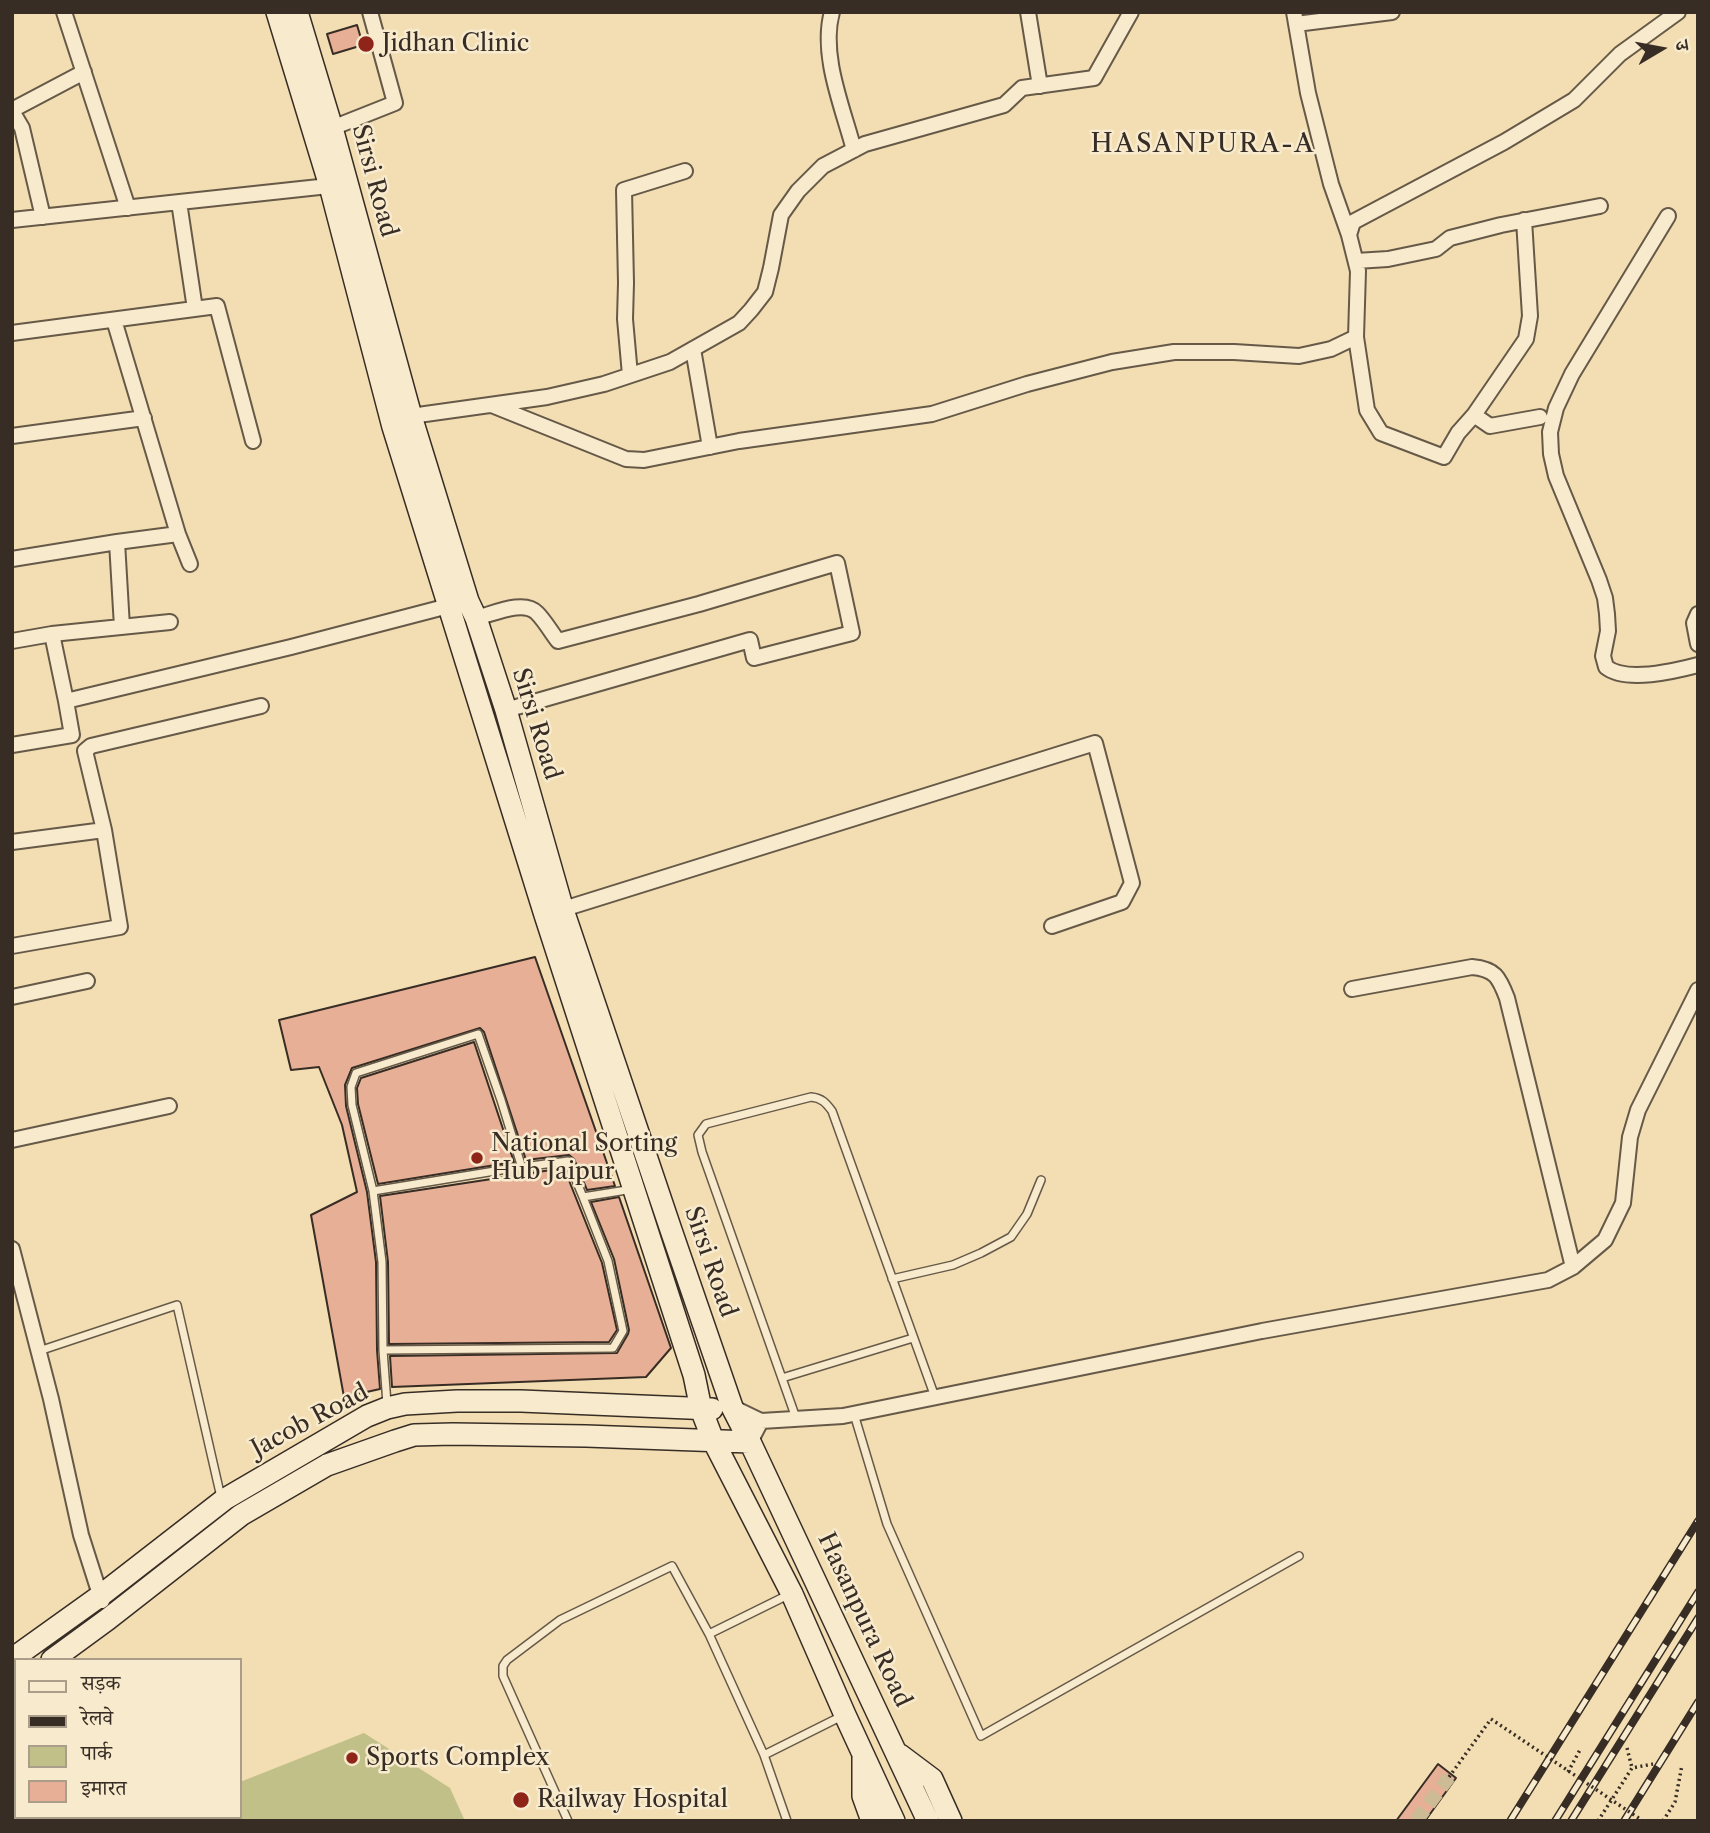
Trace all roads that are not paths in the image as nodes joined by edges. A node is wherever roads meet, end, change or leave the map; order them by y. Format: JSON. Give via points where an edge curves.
{"nodes":[{"id":1,"x":64,"y":12,"type":"edge"},
{"id":2,"x":276,"y":12,"type":"edge"},
{"id":3,"x":297,"y":12,"type":"edge"},
{"id":4,"x":370,"y":12,"type":"edge"},
{"id":5,"x":832,"y":12,"type":"edge"},
{"id":6,"x":1028,"y":12,"type":"edge"},
{"id":7,"x":1132,"y":12,"type":"edge"},
{"id":8,"x":1392,"y":12,"type":"edge"},
{"id":9,"x":1678,"y":12,"type":"edge"},
{"id":10,"x":1295,"y":18,"type":"edge"},
{"id":11,"x":84,"y":72,"type":"junction"},
{"id":12,"x":1040,"y":86,"type":"junction"},
{"id":13,"x":12,"y":111,"type":"edge"},
{"id":14,"x":332,"y":128,"type":"junction"},
{"id":15,"x":854,"y":149,"type":"junction"},
{"id":16,"x":685,"y":171,"type":"dead end"},
{"id":17,"x":338,"y":185,"type":"junction"},
{"id":18,"x":179,"y":202,"type":"junction"},
{"id":19,"x":1600,"y":206,"type":"dead end"},
{"id":20,"x":128,"y":208,"type":"junction"},
{"id":21,"x":1668,"y":216,"type":"dead end"},
{"id":22,"x":43,"y":217,"type":"junction"},
{"id":23,"x":12,"y":220,"type":"edge"},
{"id":24,"x":1524,"y":220,"type":"junction"},
{"id":25,"x":1349,"y":235,"type":"junction"},
{"id":26,"x":1356,"y":261,"type":"junction"},
{"id":27,"x":195,"y":309,"type":"junction"},
{"id":28,"x":114,"y":320,"type":"junction"},
{"id":29,"x":12,"y":333,"type":"edge"},
{"id":30,"x":1356,"y":337,"type":"junction"},
{"id":31,"x":693,"y":349,"type":"junction"},
{"id":32,"x":629,"y":375,"type":"junction"},
{"id":33,"x":490,"y":404,"type":"junction"},
{"id":34,"x":411,"y":415,"type":"junction"},
{"id":35,"x":1474,"y":415,"type":"junction"},
{"id":36,"x":1540,"y":417,"type":"dead end"},
{"id":37,"x":144,"y":418,"type":"junction"},
{"id":38,"x":12,"y":436,"type":"edge"},
{"id":39,"x":253,"y":441,"type":"dead end"},
{"id":40,"x":710,"y":447,"type":"junction"},
{"id":41,"x":178,"y":534,"type":"junction"},
{"id":42,"x":117,"y":542,"type":"junction"},
{"id":43,"x":12,"y":559,"type":"edge"},
{"id":44,"x":190,"y":564,"type":"dead end"},
{"id":45,"x":465,"y":609,"type":"junction"},
{"id":46,"x":1698,"y":614,"type":"edge"},
{"id":47,"x":170,"y":622,"type":"dead end"},
{"id":48,"x":122,"y":627,"type":"junction"},
{"id":49,"x":52,"y":634,"type":"junction"},
{"id":50,"x":12,"y":641,"type":"edge"},
{"id":51,"x":1698,"y":644,"type":"edge"},
{"id":52,"x":1698,"y":665,"type":"edge"},
{"id":53,"x":66,"y":701,"type":"junction"},
{"id":54,"x":261,"y":706,"type":"dead end"},
{"id":55,"x":506,"y":710,"type":"junction"},
{"id":56,"x":72,"y":735,"type":"junction"},
{"id":57,"x":12,"y":745,"type":"edge"},
{"id":58,"x":85,"y":751,"type":"junction"},
{"id":59,"x":104,"y":830,"type":"junction"},
{"id":60,"x":12,"y":842,"type":"edge"},
{"id":61,"x":554,"y":912,"type":"junction"},
{"id":62,"x":1052,"y":926,"type":"dead end"},
{"id":63,"x":12,"y":946,"type":"edge"},
{"id":64,"x":86,"y":981,"type":"dead end"},
{"id":65,"x":1352,"y":989,"type":"dead end"},
{"id":66,"x":1698,"y":990,"type":"edge"},
{"id":67,"x":12,"y":998,"type":"edge"},
{"id":68,"x":169,"y":1106,"type":"dead end"},
{"id":69,"x":12,"y":1140,"type":"edge"},
{"id":70,"x":522,"y":1168,"type":"junction"},
{"id":71,"x":1041,"y":1180,"type":"dead end"},
{"id":72,"x":633,"y":1189,"type":"junction"},
{"id":73,"x":373,"y":1191,"type":"junction"},
{"id":74,"x":583,"y":1197,"type":"junction"},
{"id":75,"x":12,"y":1249,"type":"edge"},
{"id":76,"x":1573,"y":1267,"type":"junction"},
{"id":77,"x":892,"y":1279,"type":"junction"},
{"id":78,"x":913,"y":1338,"type":"junction"},
{"id":79,"x":383,"y":1350,"type":"junction"},
{"id":80,"x":39,"y":1352,"type":"junction"},
{"id":81,"x":782,"y":1378,"type":"junction"},
{"id":82,"x":935,"y":1397,"type":"junction"},
{"id":83,"x":732,"y":1407,"type":"junction"},
{"id":84,"x":387,"y":1408,"type":"junction"},
{"id":85,"x":701,"y":1409,"type":"junction"},
{"id":86,"x":853,"y":1414,"type":"junction"},
{"id":87,"x":796,"y":1418,"type":"junction"},
{"id":88,"x":761,"y":1421,"type":"junction"},
{"id":89,"x":713,"y":1440,"type":"junction"},
{"id":90,"x":750,"y":1442,"type":"junction"},
{"id":91,"x":225,"y":1499,"type":"junction"},
{"id":92,"x":242,"y":1516,"type":"junction"},
{"id":93,"x":1300,"y":1556,"type":"dead end"},
{"id":94,"x":792,"y":1594,"type":"junction"},
{"id":95,"x":100,"y":1595,"type":"junction"},
{"id":96,"x":108,"y":1619,"type":"junction"},
{"id":97,"x":709,"y":1634,"type":"junction"},
{"id":98,"x":55,"y":1658,"type":"edge"},
{"id":99,"x":12,"y":1659,"type":"edge"},
{"id":100,"x":845,"y":1715,"type":"junction"},
{"id":101,"x":898,"y":1754,"type":"junction"},
{"id":102,"x":764,"y":1755,"type":"junction"},
{"id":103,"x":886,"y":1819,"type":"edge"},
{"id":104,"x":568,"y":1821,"type":"edge"},
{"id":105,"x":786,"y":1821,"type":"edge"},
{"id":106,"x":929,"y":1821,"type":"edge"},
{"id":107,"x":951,"y":1821,"type":"edge"}],
"edges":[{"from":1,"to":11,"type":"street"},
{"from":2,"to":17,"type":"street","name":"Sirsi Road"},
{"from":3,"to":14,"type":"street","name":"Sirsi Road"},
{"from":4,"to":14,"type":"street","via":[[395,103]]},
{"from":5,"to":15,"type":"street","via":[[827,44]]},
{"from":6,"to":12,"type":"street"},
{"from":7,"to":12,"type":"street","via":[[1094,78]]},
{"from":8,"to":10,"type":"street"},
{"from":9,"to":25,"type":"street","via":[[1620,54],[1574,100],[1353,222]]},
{"from":10,"to":25,"type":"street","via":[[1311,106]]},
{"from":11,"to":13,"type":"street"},
{"from":11,"to":20,"type":"street"},
{"from":12,"to":15,"type":"street","via":[[1021,88],[1004,105]]},
{"from":13,"to":22,"type":"street","via":[[22,128]]},
{"from":14,"to":17,"type":"street","name":"Sirsi Road"},
{"from":15,"to":31,"type":"street","via":[[823,166],[780,215],[765,292],[751,310],[740,323]]},
{"from":16,"to":32,"type":"street","via":[[624,190]]},
{"from":17,"to":18,"type":"street"},
{"from":17,"to":34,"type":"street","name":"Sirsi Road"},
{"from":17,"to":45,"type":"street","name":"Sirsi Road","via":[[393,427]]},
{"from":18,"to":20,"type":"street"},
{"from":18,"to":27,"type":"street"},
{"from":19,"to":24,"type":"street"},
{"from":20,"to":22,"type":"street"},
{"from":21,"to":52,"type":"street","via":[[1572,374],[1556,408],[1551,454],[1605,598],[1606,667],[1646,675]]},
{"from":22,"to":23,"type":"street"},
{"from":24,"to":26,"type":"street","via":[[1450,238],[1436,249]]},
{"from":24,"to":35,"type":"street","via":[[1530,316],[1526,339]]},
{"from":25,"to":26,"type":"street"},
{"from":26,"to":30,"type":"street"},
{"from":27,"to":28,"type":"street"},
{"from":27,"to":39,"type":"street","via":[[217,306]]},
{"from":28,"to":29,"type":"street"},
{"from":28,"to":37,"type":"street"},
{"from":30,"to":35,"type":"street","via":[[1367,410],[1381,433],[1444,457]]},
{"from":30,"to":40,"type":"street","via":[[1299,356],[1174,352],[1112,362],[932,414]]},
{"from":31,"to":32,"type":"street"},
{"from":31,"to":40,"type":"street"},
{"from":32,"to":33,"type":"street","via":[[547,397]]},
{"from":33,"to":34,"type":"street"},
{"from":33,"to":40,"type":"street","via":[[626,459],[644,460]]},
{"from":34,"to":45,"type":"street","name":"Sirsi Road"},
{"from":35,"to":36,"type":"street","via":[[1490,426]]},
{"from":37,"to":38,"type":"street"},
{"from":37,"to":41,"type":"street"},
{"from":41,"to":42,"type":"street"},
{"from":41,"to":44,"type":"street"},
{"from":42,"to":43,"type":"street"},
{"from":42,"to":48,"type":"street"},
{"from":45,"to":53,"type":"street"},
{"from":45,"to":55,"type":"street","name":"Sirsi Road"},
{"from":45,"to":55,"type":"street","via":[[529,607],[558,641],[837,563],[852,633],[754,658],[750,640]]},
{"from":45,"to":61,"type":"street","name":"Sirsi Road"},
{"from":46,"to":51,"type":"street","via":[[1694,623]]},
{"from":47,"to":48,"type":"street"},
{"from":48,"to":49,"type":"street"},
{"from":49,"to":50,"type":"street"},
{"from":49,"to":53,"type":"street"},
{"from":53,"to":56,"type":"street"},
{"from":54,"to":58,"type":"street"},
{"from":55,"to":61,"type":"street","name":"Sirsi Road"},
{"from":56,"to":57,"type":"street"},
{"from":56,"to":58,"type":"street"},
{"from":58,"to":59,"type":"street"},
{"from":59,"to":60,"type":"street"},
{"from":59,"to":63,"type":"street","via":[[120,927]]},
{"from":61,"to":62,"type":"street","via":[[1096,743],[1132,883],[1122,902]]},
{"from":61,"to":72,"type":"street","name":"Sirsi Road"},
{"from":61,"to":83,"type":"street","name":"Sirsi Road"},
{"from":64,"to":67,"type":"street"},
{"from":65,"to":76,"type":"street","via":[[1472,967],[1496,975],[1507,999]]},
{"from":66,"to":76,"type":"street","via":[[1638,1110],[1623,1203],[1605,1240]]},
{"from":68,"to":69,"type":"street"},
{"from":70,"to":73,"type":"lane"},
{"from":70,"to":73,"type":"lane","via":[[478,1034],[356,1073],[352,1105]]},
{"from":70,"to":74,"type":"lane","via":[[568,1161]]},
{"from":71,"to":77,"type":"lane","via":[[1011,1237],[953,1265]]},
{"from":72,"to":74,"type":"lane"},
{"from":72,"to":85,"type":"street","name":"Sirsi Road"},
{"from":73,"to":79,"type":"lane","via":[[382,1262]]},
{"from":74,"to":79,"type":"lane","via":[[608,1261],[623,1331],[612,1348]]},
{"from":75,"to":80,"type":"street"},
{"from":76,"to":82,"type":"street","via":[[1548,1280],[1262,1331]]},
{"from":77,"to":78,"type":"lane"},
{"from":77,"to":81,"type":"lane","via":[[825,1102],[811,1097],[706,1124],[698,1135],[702,1152]]},
{"from":78,"to":81,"type":"lane"},
{"from":78,"to":82,"type":"lane"},
{"from":79,"to":84,"type":"lane"},
{"from":80,"to":91,"type":"lane","via":[[177,1305]]},
{"from":80,"to":95,"type":"street","via":[[81,1535]]},
{"from":81,"to":87,"type":"lane"},
{"from":82,"to":86,"type":"street"},
{"from":83,"to":85,"type":"street","name":"Jacob Road"},
{"from":83,"to":88,"type":"street"},
{"from":83,"to":90,"type":"street","name":"Sirsi Road"},
{"from":84,"to":85,"type":"street","name":"Jacob Road","via":[[428,1402],[521,1401]]},
{"from":84,"to":91,"type":"street","name":"Jacob Road"},
{"from":85,"to":89,"type":"street","name":"Sirsi Road"},
{"from":86,"to":87,"type":"street"},
{"from":86,"to":93,"type":"lane","via":[[887,1524],[981,1736]]},
{"from":87,"to":88,"type":"street"},
{"from":88,"to":90,"type":"street"},
{"from":89,"to":90,"type":"street","name":"Jacob Road"},
{"from":89,"to":92,"type":"street","name":"Jacob Road","via":[[414,1435],[327,1465]]},
{"from":89,"to":94,"type":"street","name":"Sirsi Road"},
{"from":90,"to":101,"type":"street","name":"Hasanpura Road"},
{"from":91,"to":92,"type":"lane"},
{"from":91,"to":95,"type":"street","name":"Jacob Road"},
{"from":92,"to":96,"type":"street","name":"Jacob Road"},
{"from":94,"to":97,"type":"lane"},
{"from":94,"to":100,"type":"street","name":"Sirsi Road"},
{"from":95,"to":96,"type":"street"},
{"from":95,"to":99,"type":"street","name":"Jacob Road"},
{"from":96,"to":98,"type":"street","name":"Jacob Road"},
{"from":97,"to":102,"type":"lane"},
{"from":97,"to":104,"type":"lane","via":[[672,1566],[560,1620],[503,1666],[503,1676]]},
{"from":100,"to":102,"type":"lane"},
{"from":100,"to":103,"type":"street","name":"Sirsi Road","via":[[863,1752],[863,1796]]},
{"from":101,"to":106,"type":"street","name":"Hasanpura Road"},
{"from":101,"to":107,"type":"street","via":[[932,1779]]},
{"from":102,"to":105,"type":"lane"}]}
